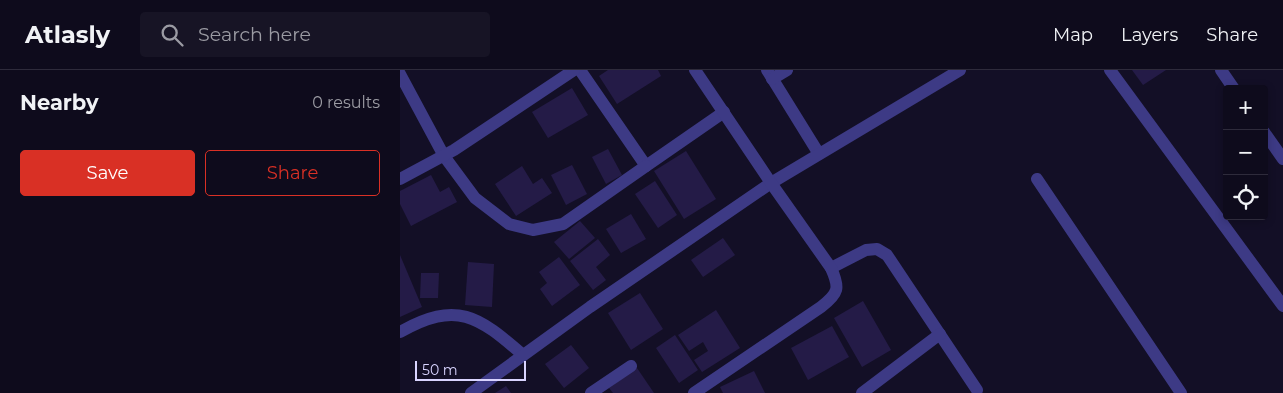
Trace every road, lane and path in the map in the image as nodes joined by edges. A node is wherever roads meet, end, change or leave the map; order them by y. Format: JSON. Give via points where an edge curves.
{"nodes":[{"id":1,"x":574,"y":70,"type":"edge"},
{"id":2,"x":580,"y":70,"type":"edge"},
{"id":3,"x":695,"y":70,"type":"edge"},
{"id":4,"x":787,"y":70,"type":"edge"},
{"id":5,"x":960,"y":70,"type":"edge"},
{"id":6,"x":1110,"y":70,"type":"edge"},
{"id":7,"x":1221,"y":70,"type":"edge"},
{"id":8,"x":400,"y":74,"type":"edge"},
{"id":9,"x":770,"y":75,"type":"edge"},
{"id":10,"x":1231,"y":85,"type":"edge"},
{"id":11,"x":405,"y":94,"type":"edge"},
{"id":12,"x":724,"y":112,"type":"junction"},
{"id":13,"x":1268,"y":137,"type":"edge"},
{"id":14,"x":819,"y":154,"type":"junction"},
{"id":15,"x":444,"y":156,"type":"junction"},
{"id":16,"x":1283,"y":158,"type":"edge"},
{"id":17,"x":646,"y":166,"type":"junction"},
{"id":18,"x":400,"y":179,"type":"edge"},
{"id":19,"x":1037,"y":179,"type":"dead end"},
{"id":20,"x":771,"y":183,"type":"junction"},
{"id":21,"x":831,"y":268,"type":"junction"},
{"id":22,"x":1283,"y":306,"type":"edge"},
{"id":23,"x":400,"y":332,"type":"edge"},
{"id":24,"x":940,"y":334,"type":"junction"},
{"id":25,"x":522,"y":356,"type":"junction"},
{"id":26,"x":630,"y":366,"type":"dead end"},
{"id":27,"x":977,"y":390,"type":"dead end"},
{"id":28,"x":471,"y":393,"type":"edge"},
{"id":29,"x":591,"y":393,"type":"edge"},
{"id":30,"x":694,"y":393,"type":"edge"},
{"id":31,"x":862,"y":393,"type":"edge"},
{"id":32,"x":1181,"y":393,"type":"edge"}],
"edges":[{"from":1,"to":15,"type":"street"},
{"from":2,"to":17,"type":"street"},
{"from":3,"to":12,"type":"street"},
{"from":4,"to":9,"type":"street"},
{"from":5,"to":14,"type":"street"},
{"from":6,"to":22,"type":"street"},
{"from":7,"to":10,"type":"street"},
{"from":8,"to":11,"type":"street"},
{"from":9,"to":14,"type":"street"},
{"from":11,"to":15,"type":"street"},
{"from":12,"to":17,"type":"street"},
{"from":12,"to":20,"type":"street"},
{"from":13,"to":16,"type":"street"},
{"from":14,"to":20,"type":"street"},
{"from":15,"to":17,"type":"street","via":[[475,198],[492,212],[509,224],[534,230],[563,224]]},
{"from":15,"to":18,"type":"street"},
{"from":19,"to":32,"type":"street"},
{"from":20,"to":21,"type":"street"},
{"from":20,"to":25,"type":"street"},
{"from":21,"to":24,"type":"street","via":[[866,250],[877,249],[887,255]]},
{"from":21,"to":30,"type":"street","via":[[837,283],[831,299]]},
{"from":23,"to":25,"type":"street","via":[[427,319],[448,314],[469,316],[486,325]]},
{"from":24,"to":27,"type":"street"},
{"from":24,"to":31,"type":"street"},
{"from":25,"to":28,"type":"street"},
{"from":26,"to":29,"type":"street"}]}
